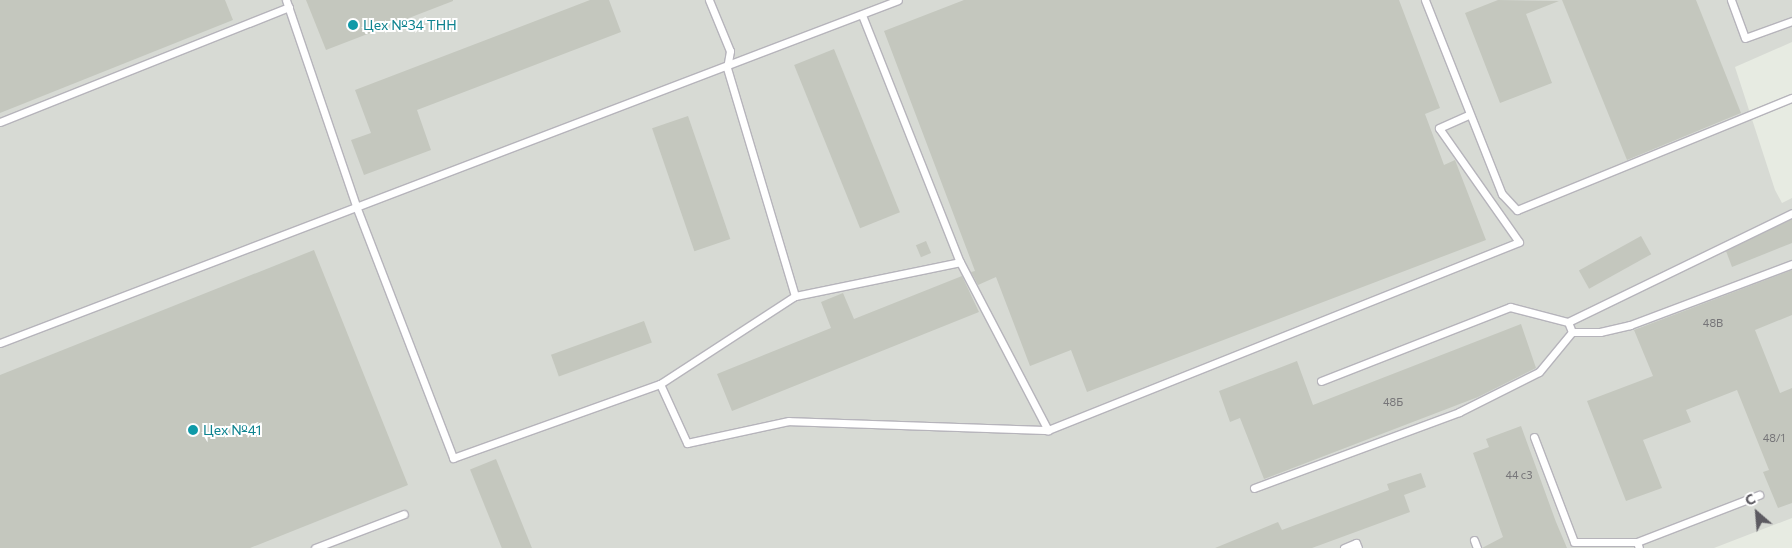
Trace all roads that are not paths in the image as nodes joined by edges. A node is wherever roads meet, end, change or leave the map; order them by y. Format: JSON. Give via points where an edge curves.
{"nodes":[{"id":1,"x":708,"y":0,"type":"edge"},
{"id":2,"x":898,"y":0,"type":"edge"},
{"id":3,"x":1425,"y":0,"type":"edge"},
{"id":4,"x":1730,"y":0,"type":"edge"},
{"id":5,"x":288,"y":3,"type":"edge"},
{"id":6,"x":862,"y":15,"type":"junction"},
{"id":7,"x":1792,"y":21,"type":"edge"},
{"id":8,"x":727,"y":68,"type":"junction"},
{"id":9,"x":1792,"y":98,"type":"edge"},
{"id":10,"x":1468,"y":114,"type":"junction"},
{"id":11,"x":0,"y":122,"type":"edge"},
{"id":12,"x":356,"y":206,"type":"junction"},
{"id":13,"x":1792,"y":213,"type":"edge"},
{"id":14,"x":960,"y":262,"type":"junction"},
{"id":15,"x":1792,"y":264,"type":"edge"},
{"id":16,"x":794,"y":296,"type":"junction"},
{"id":17,"x":1568,"y":322,"type":"junction"},
{"id":18,"x":1572,"y":332,"type":"junction"},
{"id":19,"x":0,"y":343,"type":"edge"},
{"id":20,"x":1321,"y":381,"type":"dead end"},
{"id":21,"x":660,"y":384,"type":"junction"},
{"id":22,"x":1048,"y":430,"type":"junction"},
{"id":23,"x":1534,"y":437,"type":"dead end"},
{"id":24,"x":1254,"y":488,"type":"dead end"},
{"id":25,"x":1759,"y":495,"type":"dead end"},
{"id":26,"x":404,"y":514,"type":"dead end"},
{"id":27,"x":1474,"y":540,"type":"dead end"},
{"id":28,"x":1638,"y":545,"type":"edge"},
{"id":29,"x":315,"y":548,"type":"edge"},
{"id":30,"x":1344,"y":548,"type":"edge"},
{"id":31,"x":1358,"y":548,"type":"edge"},
{"id":32,"x":1477,"y":548,"type":"edge"}],
"edges":[{"from":1,"to":8,"type":"lane","via":[[730,51]]},
{"from":2,"to":6,"type":"lane"},
{"from":3,"to":10,"type":"lane"},
{"from":4,"to":7,"type":"lane","via":[[1745,38]]},
{"from":5,"to":11,"type":"lane"},
{"from":5,"to":12,"type":"lane"},
{"from":6,"to":8,"type":"lane"},
{"from":6,"to":14,"type":"lane"},
{"from":8,"to":12,"type":"lane"},
{"from":8,"to":16,"type":"lane"},
{"from":9,"to":10,"type":"lane","via":[[1517,210],[1502,194]]},
{"from":10,"to":22,"type":"lane","via":[[1439,128],[1519,242]]},
{"from":12,"to":19,"type":"lane"},
{"from":12,"to":21,"type":"lane","via":[[453,458]]},
{"from":13,"to":17,"type":"lane"},
{"from":14,"to":16,"type":"lane"},
{"from":14,"to":22,"type":"lane"},
{"from":15,"to":18,"type":"lane","via":[[1630,325]]},
{"from":16,"to":21,"type":"lane"},
{"from":17,"to":18,"type":"lane"},
{"from":17,"to":20,"type":"lane","via":[[1510,308]]},
{"from":18,"to":24,"type":"lane","via":[[1539,372],[1459,412]]},
{"from":21,"to":22,"type":"lane","via":[[687,443],[789,421]]},
{"from":23,"to":28,"type":"lane","via":[[1574,542]]},
{"from":25,"to":28,"type":"lane"},
{"from":26,"to":29,"type":"lane"},
{"from":27,"to":32,"type":"lane"},
{"from":30,"to":31,"type":"lane","via":[[1356,544]]}]}
